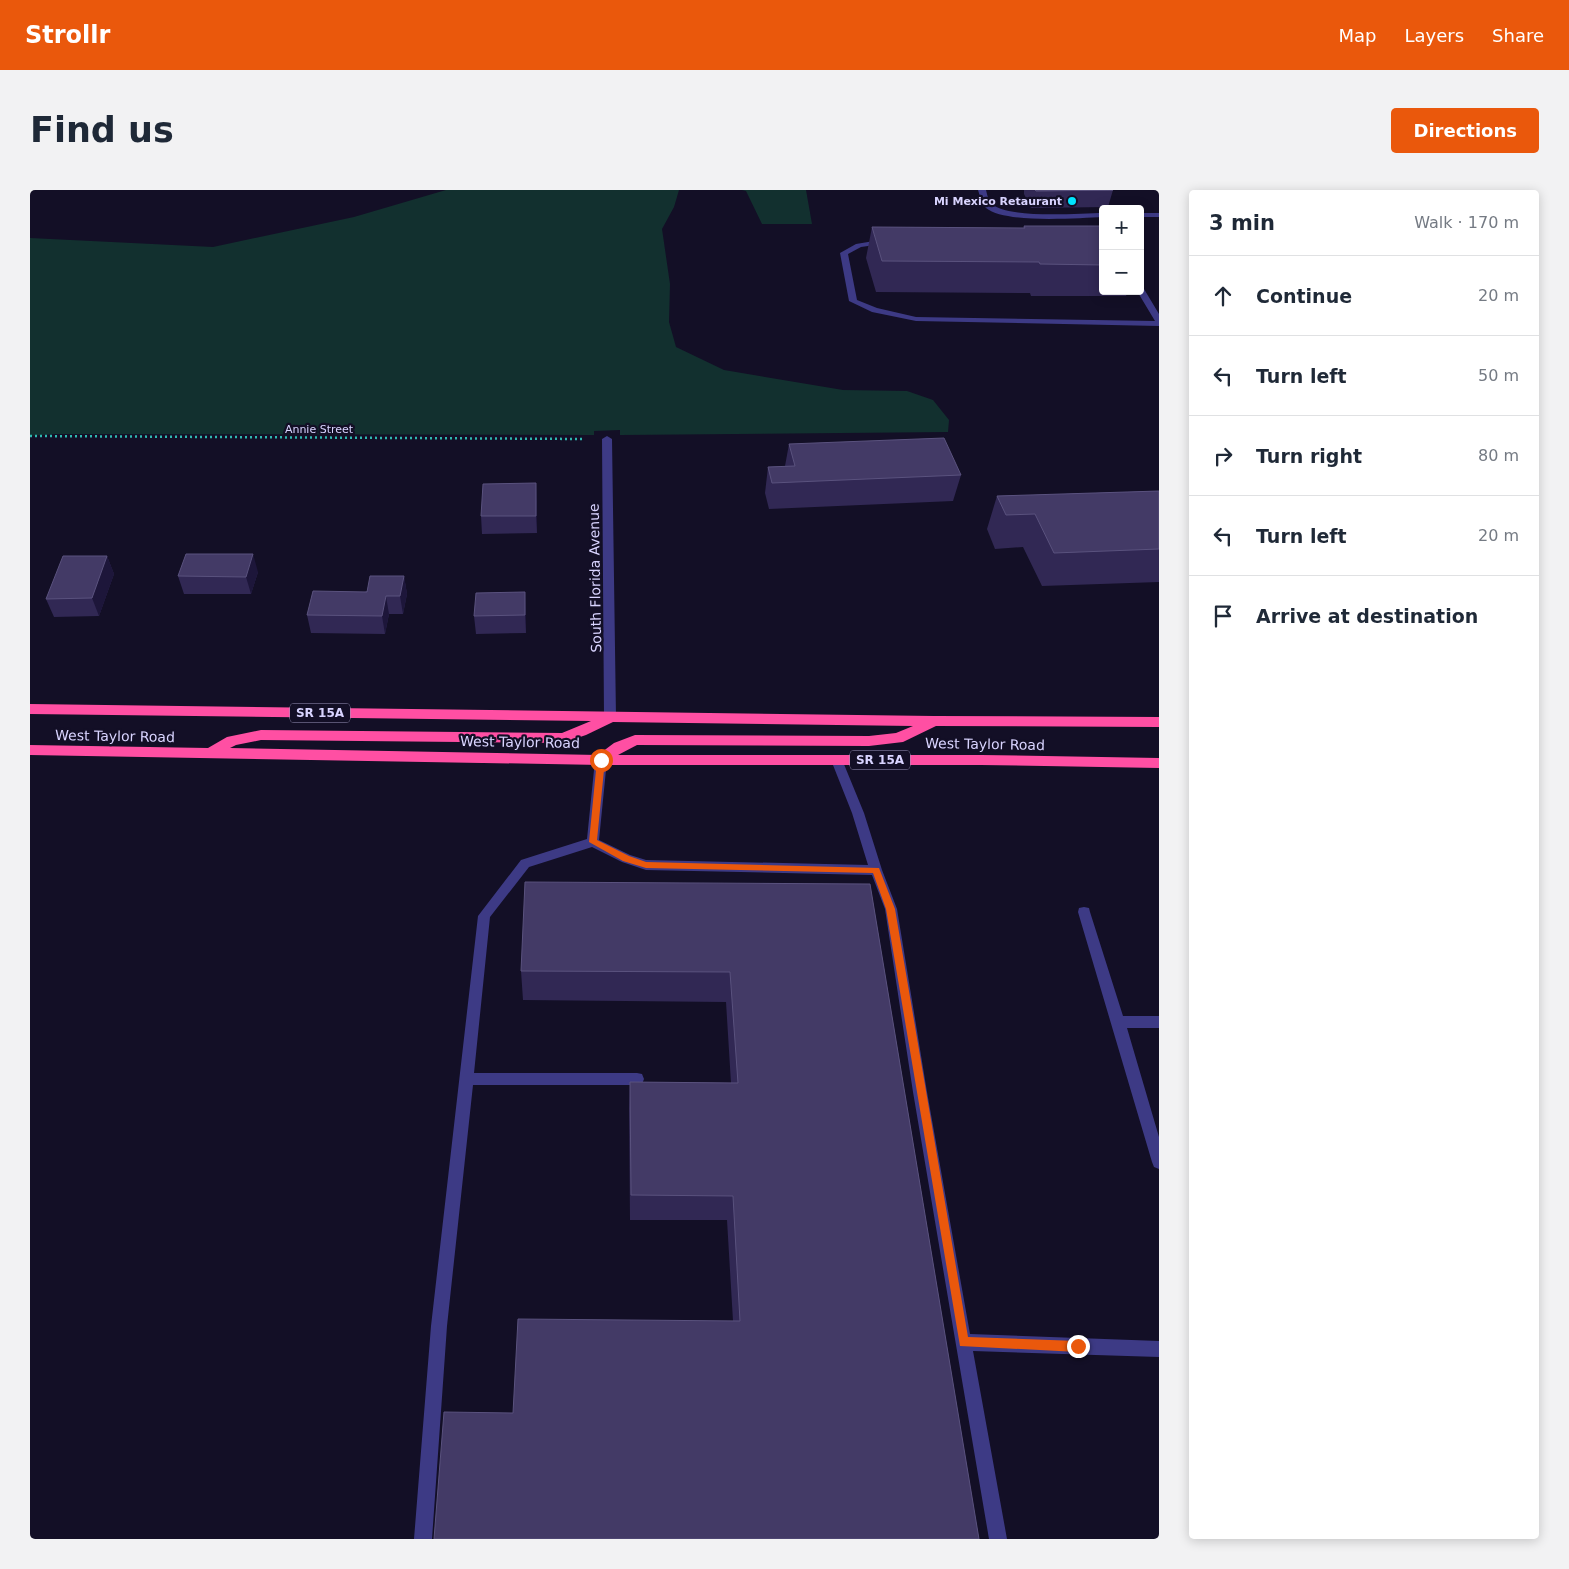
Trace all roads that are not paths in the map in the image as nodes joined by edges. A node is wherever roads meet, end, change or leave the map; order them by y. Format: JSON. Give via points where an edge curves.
{"nodes":[{"id":1,"x":982,"y":190,"type":"edge"},
{"id":2,"x":1099,"y":215,"type":"edge"},
{"id":3,"x":1144,"y":215,"type":"edge"},
{"id":4,"x":1159,"y":215,"type":"edge"},
{"id":5,"x":891,"y":241,"type":"edge"},
{"id":6,"x":1143,"y":295,"type":"edge"},
{"id":7,"x":1159,"y":322,"type":"edge"},
{"id":8,"x":607,"y":439,"type":"road end"},
{"id":9,"x":30,"y":709,"type":"edge"},
{"id":10,"x":610,"y":717,"type":"junction"},
{"id":11,"x":934,"y":721,"type":"junction"},
{"id":12,"x":1159,"y":722,"type":"edge"},
{"id":13,"x":30,"y":750,"type":"edge"},
{"id":14,"x":208,"y":753,"type":"junction"},
{"id":15,"x":601,"y":760,"type":"junction"},
{"id":16,"x":837,"y":760,"type":"junction"},
{"id":17,"x":1159,"y":763,"type":"edge"},
{"id":18,"x":593,"y":842,"type":"junction"},
{"id":19,"x":876,"y":870,"type":"junction"},
{"id":20,"x":1084,"y":912,"type":"dead end"},
{"id":21,"x":1118,"y":1022,"type":"junction"},
{"id":22,"x":1159,"y":1022,"type":"edge"},
{"id":23,"x":466,"y":1079,"type":"junction"},
{"id":24,"x":637,"y":1079,"type":"dead end"},
{"id":25,"x":1159,"y":1162,"type":"edge"},
{"id":26,"x":964,"y":1342,"type":"junction"},
{"id":27,"x":1159,"y":1349,"type":"edge"},
{"id":28,"x":423,"y":1539,"type":"edge"},
{"id":29,"x":998,"y":1539,"type":"edge"}],
"edges":[{"from":1,"to":2,"type":"street","via":[[984,201],[991,208],[1004,212]]},
{"from":3,"to":4,"type":"street"},
{"from":5,"to":7,"type":"street","via":[[868,243],[844,253],[854,301],[875,310],[916,319]]},
{"from":6,"to":7,"type":"street"},
{"from":8,"to":10,"type":"street","name":"South Florida Avenue"},
{"from":9,"to":10,"type":"highway","name":"West Taylor Road","number":"SR 15A"},
{"from":10,"to":11,"type":"highway","name":"West Taylor Road","number":"SR 15A"},
{"from":10,"to":14,"type":"highway","via":[[562,738],[261,735],[232,741]]},
{"from":11,"to":12,"type":"highway","name":"West Taylor Road","number":"SR 15A"},
{"from":11,"to":15,"type":"highway","via":[[898,738],[869,741],[635,740]]},
{"from":13,"to":14,"type":"highway","name":"West Taylor Road","number":"SR 15A"},
{"from":14,"to":15,"type":"highway","name":"West Taylor Road","number":"SR 15A"},
{"from":15,"to":16,"type":"highway","name":"West Taylor Road","number":"SR 15A"},
{"from":15,"to":18,"type":"street"},
{"from":16,"to":17,"type":"highway","name":"West Taylor Road","number":"SR 15A"},
{"from":16,"to":19,"type":"street"},
{"from":18,"to":19,"type":"street","via":[[646,865]]},
{"from":18,"to":23,"type":"street","via":[[525,863],[484,916]]},
{"from":19,"to":26,"type":"street","via":[[891,909]]},
{"from":20,"to":21,"type":"street"},
{"from":21,"to":22,"type":"street"},
{"from":21,"to":25,"type":"street"},
{"from":23,"to":24,"type":"street"},
{"from":23,"to":28,"type":"street","via":[[439,1326]]},
{"from":26,"to":27,"type":"street"},
{"from":26,"to":29,"type":"street"}]}
